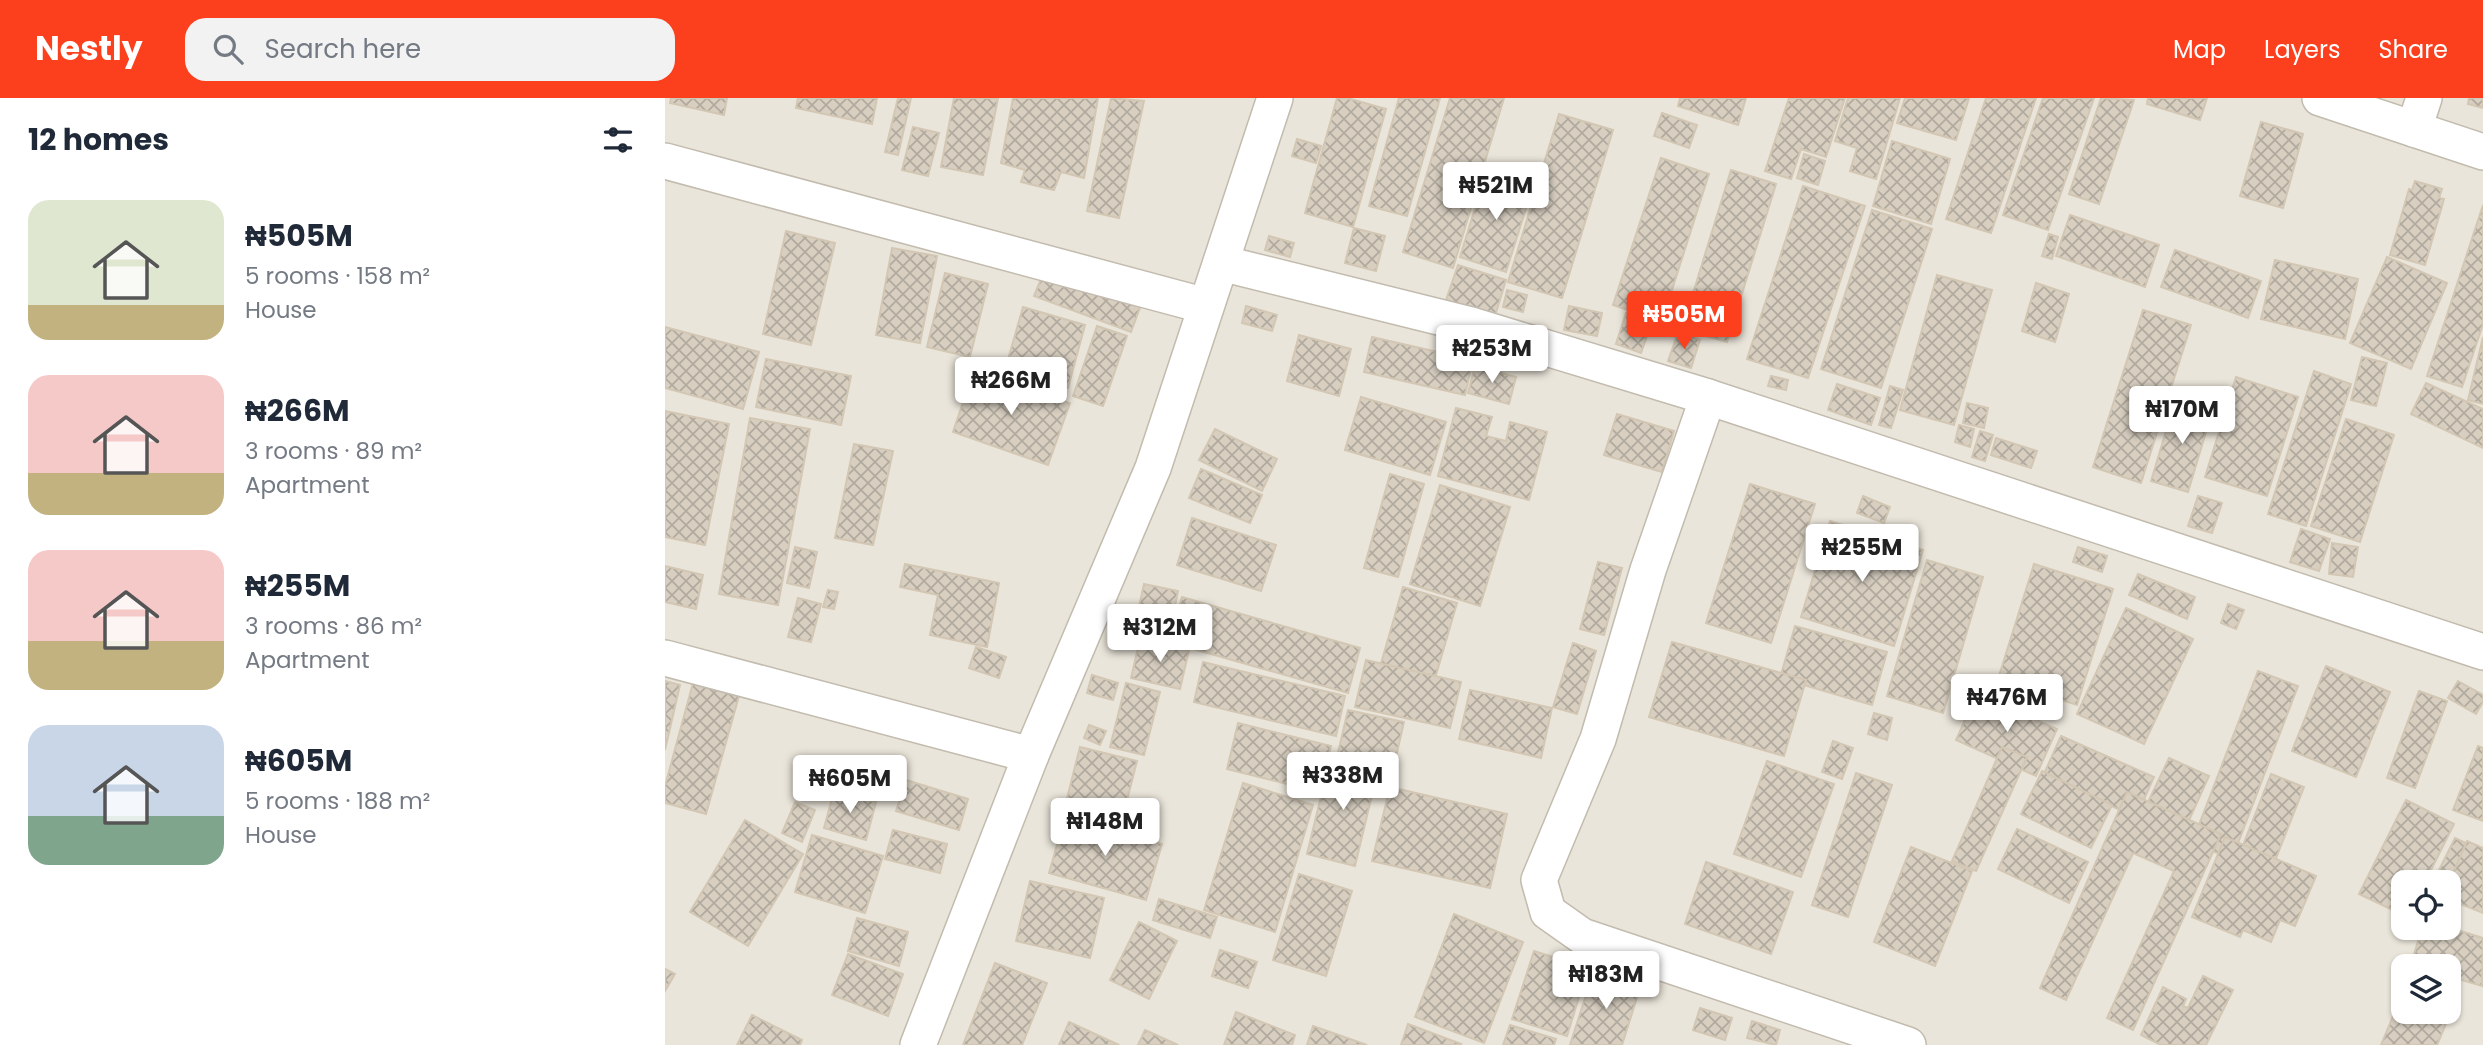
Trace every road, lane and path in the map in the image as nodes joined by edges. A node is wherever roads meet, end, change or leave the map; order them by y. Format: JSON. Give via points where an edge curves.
{"nodes":[{"id":1,"x":1275,"y":98,"type":"edge"},
{"id":2,"x":2320,"y":98,"type":"edge"},
{"id":3,"x":2419,"y":114,"type":"edge"},
{"id":4,"x":2483,"y":152,"type":"edge"},
{"id":5,"x":665,"y":161,"type":"edge"},
{"id":6,"x":1221,"y":262,"type":"junction"},
{"id":7,"x":1206,"y":306,"type":"junction"},
{"id":8,"x":1708,"y":397,"type":"junction"},
{"id":9,"x":2483,"y":652,"type":"edge"},
{"id":10,"x":665,"y":658,"type":"edge"},
{"id":11,"x":1031,"y":755,"type":"junction"},
{"id":12,"x":918,"y":1045,"type":"edge"},
{"id":13,"x":1908,"y":1045,"type":"edge"}],
"edges":[{"from":1,"to":6,"type":"street"},
{"from":2,"to":3,"type":"street"},
{"from":3,"to":4,"type":"street"},
{"from":5,"to":7,"type":"street"},
{"from":6,"to":7,"type":"street"},
{"from":6,"to":8,"type":"street","via":[[1471,325]]},
{"from":7,"to":11,"type":"street","via":[[1153,468]]},
{"from":8,"to":9,"type":"street"},
{"from":8,"to":13,"type":"street","via":[[1648,570],[1598,739],[1539,880],[1548,912],[1581,936]]},
{"from":10,"to":11,"type":"street"},
{"from":11,"to":12,"type":"street"}]}
